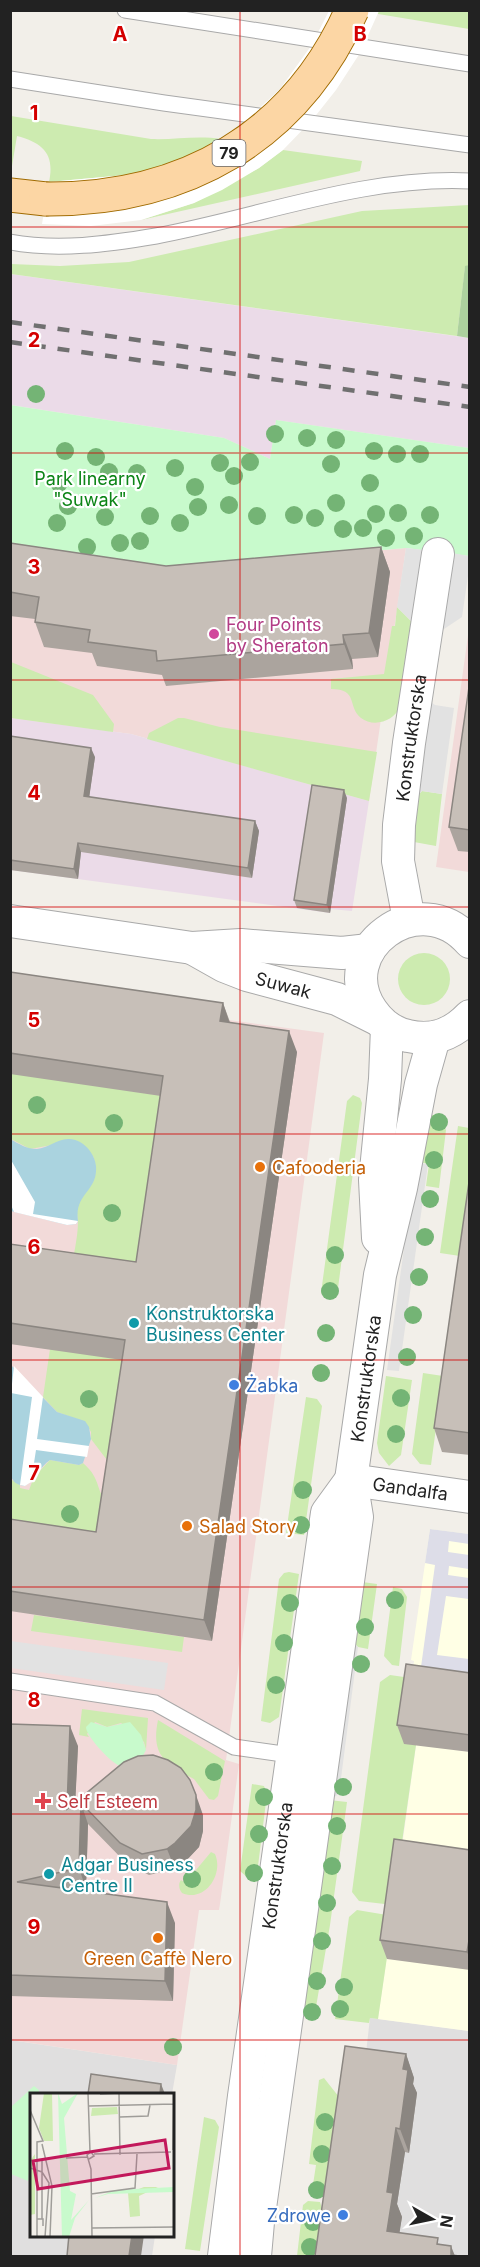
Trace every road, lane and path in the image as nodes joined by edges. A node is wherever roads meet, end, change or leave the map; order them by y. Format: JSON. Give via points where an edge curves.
{"nodes":[{"id":1,"x":125,"y":10,"type":"edge"},
{"id":2,"x":352,"y":10,"type":"edge"},
{"id":3,"x":470,"y":64,"type":"edge"},
{"id":4,"x":10,"y":80,"type":"edge"},
{"id":5,"x":470,"y":145,"type":"edge"},
{"id":6,"x":470,"y":181,"type":"edge"},
{"id":7,"x":10,"y":195,"type":"edge"},
{"id":8,"x":10,"y":242,"type":"edge"},
{"id":9,"x":438,"y":554,"type":"dead end"},
{"id":10,"x":409,"y":920,"type":"junction"},
{"id":11,"x":10,"y":921,"type":"edge"},
{"id":12,"x":470,"y":942,"type":"edge"},
{"id":13,"x":192,"y":948,"type":"junction"},
{"id":14,"x":369,"y":950,"type":"junction"},
{"id":15,"x":470,"y":1016,"type":"edge"},
{"id":16,"x":382,"y":1023,"type":"junction"},
{"id":17,"x":434,"y":1038,"type":"junction"},
{"id":18,"x":380,"y":1275,"type":"junction"},
{"id":19,"x":351,"y":1480,"type":"junction"},
{"id":20,"x":470,"y":1497,"type":"edge"},
{"id":21,"x":10,"y":1681,"type":"edge"},
{"id":22,"x":292,"y":1755,"type":"junction"},
{"id":23,"x":324,"y":1760,"type":"junction"},
{"id":24,"x":272,"y":2013,"type":"junction"},
{"id":25,"x":260,"y":2098,"type":"junction"},
{"id":26,"x":224,"y":2256,"type":"edge"},
{"id":27,"x":255,"y":2256,"type":"edge"}],
"edges":[{"from":1,"to":3,"type":"lane"},
{"from":2,"to":7,"type":"main road","number":"79","bridge":true,"via":[[330,54],[295,99],[226,155],[175,180],[134,191],[91,198]]},
{"from":4,"to":5,"type":"lane"},
{"from":6,"to":8,"type":"lane","via":[[400,182],[123,242],[73,246]]},
{"from":9,"to":10,"type":"street","name":"Konstruktorska","via":[[399,825],[398,861]]},
{"from":10,"to":12,"type":"street","via":[[445,923]]},
{"from":10,"to":14,"type":"street","via":[[386,931]]},
{"from":11,"to":13,"type":"street","name":"Suwak"},
{"from":13,"to":14,"type":"street","name":"Suwak","via":[[241,945],[331,953]]},
{"from":13,"to":16,"type":"street","name":"Suwak","via":[[247,975],[338,999]]},
{"from":14,"to":16,"type":"street","via":[[362,978],[364,993]]},
{"from":15,"to":17,"type":"street","via":[[454,1030]]},
{"from":16,"to":17,"type":"street","name":"Suwak","via":[[401,1035]]},
{"from":16,"to":18,"type":"street","name":"Konstruktorska","via":[[386,1079],[375,1180]]},
{"from":17,"to":18,"type":"street","name":"Konstruktorska"},
{"from":18,"to":19,"type":"street","name":"Konstruktorska"},
{"from":19,"to":20,"type":"street","name":"Gandalfa"},
{"from":19,"to":22,"type":"street","name":"Konstruktorska","via":[[327,1513]]},
{"from":19,"to":23,"type":"street","name":"Konstruktorska","via":[[357,1517]]},
{"from":21,"to":22,"type":"lane","via":[[155,1703],[234,1747]]},
{"from":22,"to":23,"type":"lane"},
{"from":22,"to":24,"type":"street","name":"Konstruktorska"},
{"from":23,"to":24,"type":"street","name":"Konstruktorska"},
{"from":24,"to":25,"type":"street","name":"Konstruktorska"},
{"from":25,"to":26,"type":"street","name":"Konstruktorska"},
{"from":25,"to":27,"type":"street","name":"Konstruktorska"}]}
